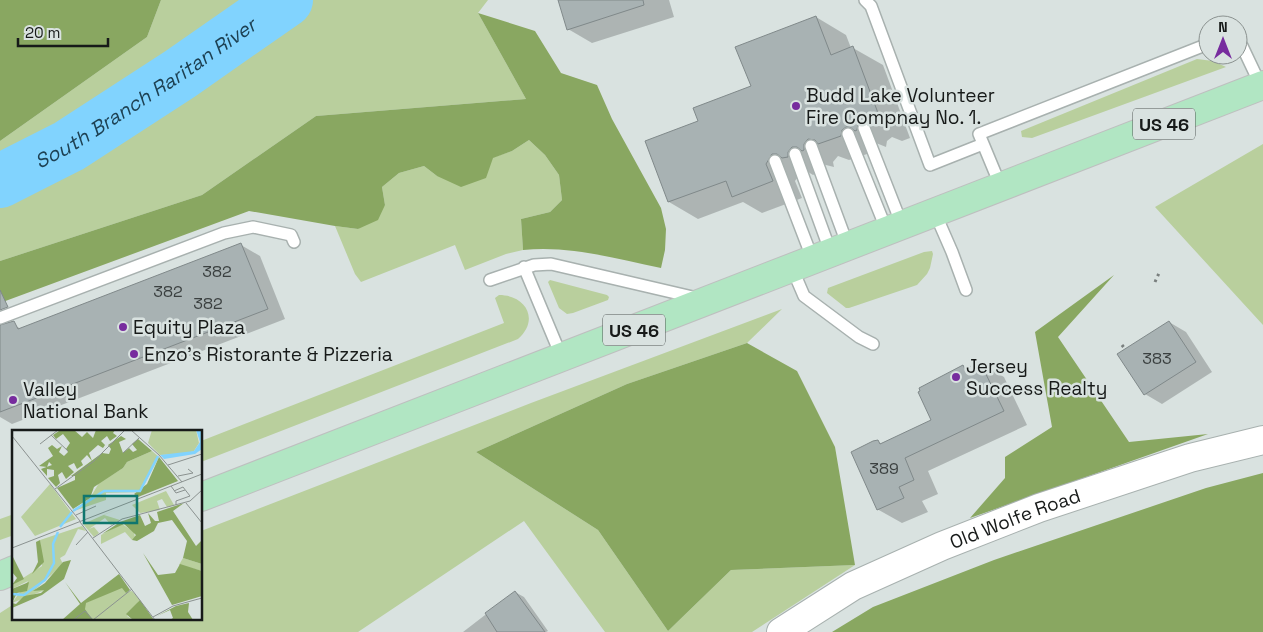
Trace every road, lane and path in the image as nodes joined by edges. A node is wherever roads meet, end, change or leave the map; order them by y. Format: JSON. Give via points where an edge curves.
{"nodes":[{"id":1,"x":865,"y":0,"type":"edge"},
{"id":2,"x":1198,"y":48,"type":"edge"},
{"id":3,"x":1248,"y":58,"type":"edge"},
{"id":4,"x":1262,"y":86,"type":"edge"},
{"id":5,"x":864,"y":128,"type":"dead end"},
{"id":6,"x":848,"y":134,"type":"dead end"},
{"id":7,"x":983,"y":144,"type":"junction"},
{"id":8,"x":812,"y":146,"type":"dead end"},
{"id":9,"x":795,"y":154,"type":"dead end"},
{"id":10,"x":775,"y":161,"type":"dead end"},
{"id":11,"x":1001,"y":187,"type":"junction"},
{"id":12,"x":935,"y":213,"type":"junction"},
{"id":13,"x":895,"y":228,"type":"junction"},
{"id":14,"x":294,"y":242,"type":"dead end"},
{"id":15,"x":821,"y":257,"type":"junction"},
{"id":16,"x":524,"y":268,"type":"junction"},
{"id":17,"x":1159,"y":273,"type":"dead end"},
{"id":18,"x":490,"y":280,"type":"dead end"},
{"id":19,"x":1155,"y":282,"type":"dead end"},
{"id":20,"x":966,"y":290,"type":"dead end"},
{"id":21,"x":708,"y":301,"type":"junction"},
{"id":22,"x":0,"y":318,"type":"edge"},
{"id":23,"x":873,"y":344,"type":"dead end"},
{"id":24,"x":1122,"y":345,"type":"dead end"},
{"id":25,"x":1125,"y":349,"type":"dead end"},
{"id":26,"x":562,"y":358,"type":"junction"},
{"id":27,"x":1263,"y":440,"type":"edge"},
{"id":28,"x":202,"y":497,"type":"edge"},
{"id":29,"x":12,"y":571,"type":"edge"},
{"id":30,"x":0,"y":576,"type":"edge"},
{"id":31,"x":781,"y":632,"type":"edge"}],
"edges":[{"from":1,"to":7,"type":"lane","via":[[871,6],[930,165]]},
{"from":2,"to":7,"type":"lane","via":[[979,134]]},
{"from":3,"to":4,"type":"lane"},
{"from":4,"to":11,"type":"main road","number":"US 46"},
{"from":5,"to":13,"type":"lane"},
{"from":6,"to":13,"type":"lane"},
{"from":7,"to":11,"type":"lane"},
{"from":8,"to":15,"type":"lane"},
{"from":9,"to":15,"type":"lane"},
{"from":10,"to":15,"type":"lane"},
{"from":11,"to":12,"type":"main road","number":"US 46"},
{"from":12,"to":13,"type":"main road","number":"US 46"},
{"from":12,"to":20,"type":"lane"},
{"from":13,"to":15,"type":"main road","number":"US 46"},
{"from":14,"to":22,"type":"lane","via":[[291,235],[253,227],[224,233]]},
{"from":15,"to":21,"type":"main road","number":"US 46"},
{"from":15,"to":23,"type":"lane","via":[[804,296]]},
{"from":16,"to":18,"type":"lane"},
{"from":16,"to":21,"type":"lane","via":[[552,264]]},
{"from":16,"to":26,"type":"lane"},
{"from":17,"to":19,"type":"path"},
{"from":21,"to":26,"type":"main road","number":"US 46"},
{"from":24,"to":25,"type":"path"},
{"from":26,"to":28,"type":"main road","number":"US 46"},
{"from":27,"to":31,"type":"street","name":"Old Wolfe Road","via":[[1190,458],[1039,508],[942,546],[853,586]]},
{"from":29,"to":30,"type":"main road"}]}
